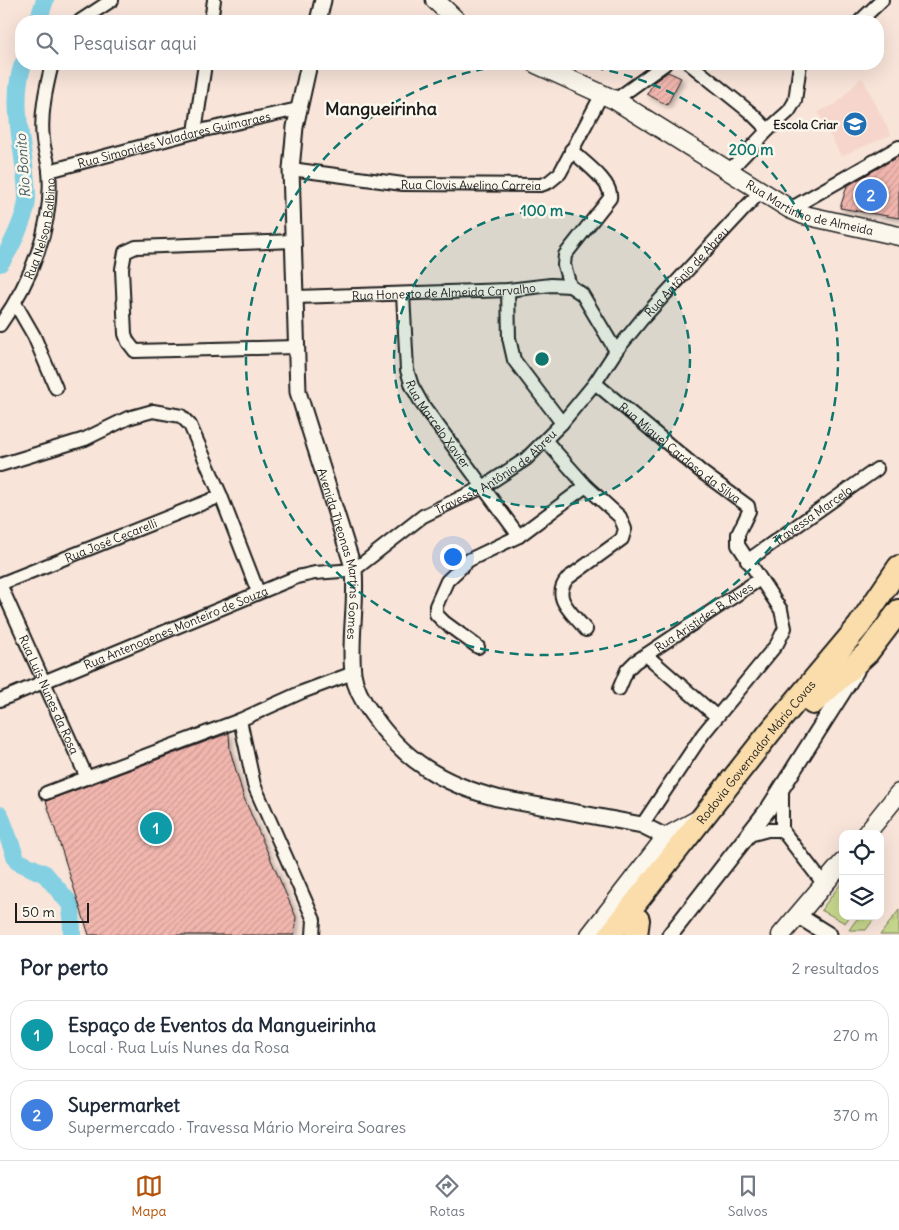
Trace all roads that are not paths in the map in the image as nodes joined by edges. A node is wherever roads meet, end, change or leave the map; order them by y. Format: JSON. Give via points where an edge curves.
{"nodes":[{"id":1,"x":112,"y":0,"type":"edge"},
{"id":2,"x":214,"y":0,"type":"edge"},
{"id":3,"x":323,"y":0,"type":"edge"},
{"id":4,"x":435,"y":0,"type":"edge"},
{"id":5,"x":882,"y":0,"type":"edge"},
{"id":6,"x":89,"y":15,"type":"edge"},
{"id":7,"x":212,"y":15,"type":"edge"},
{"id":8,"x":319,"y":15,"type":"edge"},
{"id":9,"x":451,"y":15,"type":"edge"},
{"id":10,"x":866,"y":15,"type":"edge"},
{"id":11,"x":51,"y":70,"type":"edge"},
{"id":12,"x":204,"y":70,"type":"edge"},
{"id":13,"x":308,"y":70,"type":"edge"},
{"id":14,"x":549,"y":70,"type":"edge"},
{"id":15,"x":655,"y":70,"type":"edge"},
{"id":16,"x":697,"y":70,"type":"edge"},
{"id":17,"x":798,"y":70,"type":"edge"},
{"id":18,"x":608,"y":97,"type":"junction"},
{"id":19,"x":298,"y":109,"type":"junction"},
{"id":20,"x":768,"y":130,"type":"junction"},
{"id":21,"x":195,"y":132,"type":"junction"},
{"id":22,"x":899,"y":146,"type":"edge"},
{"id":23,"x":571,"y":150,"type":"junction"},
{"id":24,"x":291,"y":169,"type":"junction"},
{"id":25,"x":49,"y":171,"type":"junction"},
{"id":26,"x":729,"y":171,"type":"junction"},
{"id":27,"x":760,"y":192,"type":"junction"},
{"id":28,"x":790,"y":209,"type":"junction"},
{"id":29,"x":898,"y":236,"type":"edge"},
{"id":30,"x":294,"y":241,"type":"junction"},
{"id":31,"x":570,"y":286,"type":"junction"},
{"id":32,"x":508,"y":290,"type":"junction"},
{"id":33,"x":404,"y":294,"type":"junction"},
{"id":34,"x":296,"y":298,"type":"junction"},
{"id":35,"x":15,"y":303,"type":"junction"},
{"id":36,"x":0,"y":325,"type":"edge"},
{"id":37,"x":296,"y":347,"type":"junction"},
{"id":38,"x":616,"y":351,"type":"junction"},
{"id":39,"x":595,"y":383,"type":"junction"},
{"id":40,"x":56,"y":388,"type":"dead end"},
{"id":41,"x":562,"y":424,"type":"junction"},
{"id":42,"x":546,"y":441,"type":"junction"},
{"id":43,"x":0,"y":465,"type":"edge"},
{"id":44,"x":877,"y":469,"type":"dead end"},
{"id":45,"x":586,"y":486,"type":"junction"},
{"id":46,"x":483,"y":487,"type":"junction"},
{"id":47,"x":221,"y":496,"type":"junction"},
{"id":48,"x":519,"y":536,"type":"junction"},
{"id":49,"x":899,"y":552,"type":"edge"},
{"id":50,"x":746,"y":560,"type":"junction"},
{"id":51,"x":899,"y":567,"type":"edge"},
{"id":52,"x":354,"y":570,"type":"junction"},
{"id":53,"x":760,"y":580,"type":"junction"},
{"id":54,"x":0,"y":584,"type":"edge"},
{"id":55,"x":899,"y":587,"type":"edge"},
{"id":56,"x":258,"y":592,"type":"junction"},
{"id":57,"x":899,"y":611,"type":"edge"},
{"id":58,"x":859,"y":626,"type":"junction"},
{"id":59,"x":586,"y":630,"type":"dead end"},
{"id":60,"x":478,"y":647,"type":"dead end"},
{"id":61,"x":867,"y":653,"type":"junction"},
{"id":62,"x":646,"y":655,"type":"junction"},
{"id":63,"x":353,"y":674,"type":"junction"},
{"id":64,"x":44,"y":680,"type":"junction"},
{"id":65,"x":619,"y":689,"type":"dead end"},
{"id":66,"x":0,"y":700,"type":"edge"},
{"id":67,"x":813,"y":702,"type":"junction"},
{"id":68,"x":716,"y":716,"type":"junction"},
{"id":69,"x":240,"y":720,"type":"junction"},
{"id":70,"x":87,"y":778,"type":"junction"},
{"id":71,"x":782,"y":786,"type":"junction"},
{"id":72,"x":46,"y":793,"type":"dead end"},
{"id":73,"x":899,"y":793,"type":"edge"},
{"id":74,"x":706,"y":815,"type":"junction"},
{"id":75,"x":642,"y":825,"type":"junction"},
{"id":76,"x":782,"y":830,"type":"junction"},
{"id":77,"x":869,"y":830,"type":"edge"},
{"id":78,"x":749,"y":835,"type":"junction"},
{"id":79,"x":666,"y":837,"type":"junction"},
{"id":80,"x":839,"y":866,"type":"edge"},
{"id":81,"x":823,"y":883,"type":"junction"},
{"id":82,"x":797,"y":915,"type":"junction"},
{"id":83,"x":634,"y":930,"type":"edge"},
{"id":84,"x":313,"y":935,"type":"edge"},
{"id":85,"x":590,"y":935,"type":"edge"},
{"id":86,"x":610,"y":935,"type":"edge"},
{"id":87,"x":670,"y":935,"type":"edge"},
{"id":88,"x":781,"y":935,"type":"edge"},
{"id":89,"x":829,"y":935,"type":"edge"}],
"edges":[{"from":1,"to":6,"type":"street"},
{"from":2,"to":7,"type":"street"},
{"from":3,"to":8,"type":"street"},
{"from":4,"to":9,"type":"main road"},
{"from":5,"to":10,"type":"street"},
{"from":11,"to":25,"type":"street","name":"Rua Nelson Balbino","via":[[42,121]]},
{"from":12,"to":21,"type":"street"},
{"from":13,"to":19,"type":"street","name":"Avenida Theonas Martins Gomes"},
{"from":14,"to":18,"type":"main road","name":"Rua Martinho de Almeida"},
{"from":15,"to":18,"type":"street"},
{"from":16,"to":20,"type":"street"},
{"from":17,"to":20,"type":"street","name":"Rua Martinho de Almeida","via":[[795,100],[789,111]]},
{"from":18,"to":23,"type":"street","name":"Rua Clovis Avelino Correia"},
{"from":18,"to":26,"type":"main road","name":"Rua Martinho de Almeida"},
{"from":19,"to":21,"type":"street","name":"Rua Simonides Valadares Guimaraes"},
{"from":19,"to":24,"type":"street","name":"Avenida Theonas Martins Gomes"},
{"from":20,"to":26,"type":"street","name":"Rua Martinho de Almeida"},
{"from":21,"to":25,"type":"street","name":"Rua Simonides Valadares Guimaraes"},
{"from":22,"to":28,"type":"street"},
{"from":23,"to":24,"type":"street","name":"Rua Clovis Avelino Correia","via":[[560,173],[541,185],[403,184]]},
{"from":23,"to":31,"type":"street","via":[[607,184],[611,193],[565,255],[564,265]]},
{"from":24,"to":30,"type":"street","name":"Avenida Theonas Martins Gomes"},
{"from":25,"to":35,"type":"street","name":"Rua Nelson Balbino","via":[[48,204],[41,240],[34,265]]},
{"from":26,"to":27,"type":"main road","name":"Rua Martinho de Almeida"},
{"from":27,"to":28,"type":"main road","name":"Rua Martinho de Almeida"},
{"from":27,"to":38,"type":"street","name":"Rua Antônio de Abreu"},
{"from":28,"to":29,"type":"main road","name":"Rua Martinho de Almeida","via":[[804,216]]},
{"from":30,"to":34,"type":"street","name":"Avenida Theonas Martins Gomes"},
{"from":30,"to":37,"type":"street","via":[[129,248],[124,255],[122,269],[125,334],[131,347],[140,352]]},
{"from":31,"to":32,"type":"street","name":"Rua Honesto de Almeida Carvalho","via":[[551,284]]},
{"from":31,"to":38,"type":"street","via":[[586,300]]},
{"from":32,"to":33,"type":"street","name":"Rua Honesto de Almeida Carvalho"},
{"from":32,"to":41,"type":"street","via":[[509,338],[517,365]]},
{"from":33,"to":34,"type":"street","name":"Rua Honesto de Almeida Carvalho"},
{"from":33,"to":46,"type":"street","name":"Rua Marcelo Xavier","via":[[407,370],[412,386]]},
{"from":34,"to":37,"type":"street","name":"Avenida Theonas Martins Gomes"},
{"from":35,"to":36,"type":"street","name":"Rua Nelson Balbino"},
{"from":35,"to":40,"type":"street","via":[[34,336]]},
{"from":37,"to":52,"type":"street","name":"Avenida Theonas Martins Gomes","via":[[301,407]]},
{"from":38,"to":39,"type":"street","name":"Travessa Antônio de Abreu"},
{"from":39,"to":41,"type":"street","name":"Travessa Antônio de Abreu"},
{"from":39,"to":50,"type":"street","name":"Rua Miguel Cardoso da Silva","via":[[748,506],[747,518],[737,540]]},
{"from":41,"to":42,"type":"street","name":"Travessa Antônio de Abreu"},
{"from":42,"to":45,"type":"street"},
{"from":42,"to":46,"type":"street","name":"Travessa Antônio de Abreu","via":[[526,459]]},
{"from":43,"to":47,"type":"street","via":[[85,440],[140,414],[170,412],[181,416],[190,425]]},
{"from":44,"to":50,"type":"street","name":"Travessa Marcelo"},
{"from":45,"to":48,"type":"street"},
{"from":45,"to":59,"type":"street","via":[[615,511],[624,529],[622,539],[562,585],[561,599]]},
{"from":46,"to":48,"type":"street","name":"Rua Marcelo Xavier"},
{"from":46,"to":52,"type":"street","name":"Travessa Antônio de Abreu","via":[[422,516]]},
{"from":47,"to":54,"type":"street","name":"Rua José Cecarelli"},
{"from":47,"to":56,"type":"street"},
{"from":48,"to":60,"type":"street","via":[[485,551],[455,571],[436,606],[438,617]]},
{"from":49,"to":58,"type":"highway"},
{"from":50,"to":53,"type":"street","name":"Rua Miguel Cardoso da Silva"},
{"from":51,"to":58,"type":"highway","name":"Rodovia Governador Mário Covas"},
{"from":52,"to":56,"type":"street","name":"Rua Antenogenes Monteiro de Souza","via":[[306,574]]},
{"from":52,"to":63,"type":"street","name":"Avenida Theonas Martins Gomes"},
{"from":53,"to":62,"type":"street","name":"Rua Aristides B. Alves"},
{"from":53,"to":68,"type":"street","name":"Rua Miguel Cardoso da Silva","via":[[781,610],[785,628],[777,644]]},
{"from":54,"to":64,"type":"street","name":"Rua Luís Nunes da Rosa"},
{"from":55,"to":67,"type":"highway","name":"Rodovia Governador Mário Covas"},
{"from":56,"to":64,"type":"street","name":"Rua Antenogenes Monteiro de Souza"},
{"from":57,"to":61,"type":"highway"},
{"from":58,"to":74,"type":"highway","name":"Rodovia Governador Mário Covas"},
{"from":61,"to":67,"type":"highway"},
{"from":61,"to":71,"type":"street"},
{"from":62,"to":65,"type":"street","name":"Rua Aristides B. Alves","via":[[627,670]]},
{"from":62,"to":68,"type":"street","name":"Rua Aristides B. Alves"},
{"from":63,"to":69,"type":"street","via":[[302,692]]},
{"from":63,"to":75,"type":"street","name":"Avenida Theonas Martins Gomes","via":[[364,703],[386,736],[410,758],[444,780],[497,798]]},
{"from":64,"to":66,"type":"street","name":"Rua Antenogenes Monteiro de Souza"},
{"from":64,"to":70,"type":"street","name":"Rua Luís Nunes da Rosa"},
{"from":67,"to":83,"type":"highway","name":"Rodovia Governador Mário Covas"},
{"from":68,"to":75,"type":"street","name":"Rua Miguel Cardoso da Silva"},
{"from":69,"to":70,"type":"street"},
{"from":69,"to":84,"type":"street","via":[[254,785],[314,920]]},
{"from":70,"to":72,"type":"street"},
{"from":71,"to":76,"type":"street"},
{"from":71,"to":78,"type":"street"},
{"from":73,"to":77,"type":"main road"},
{"from":74,"to":79,"type":"main road"},
{"from":74,"to":86,"type":"highway","name":"Rodovia Governador Mário Covas"},
{"from":75,"to":79,"type":"street","name":"Avenida Theonas Martins Gomes"},
{"from":76,"to":78,"type":"street"},
{"from":76,"to":81,"type":"street"},
{"from":78,"to":87,"type":"street"},
{"from":79,"to":85,"type":"main road"},
{"from":80,"to":81,"type":"main road"},
{"from":81,"to":82,"type":"main road"},
{"from":82,"to":88,"type":"main road"},
{"from":82,"to":89,"type":"street"}]}
